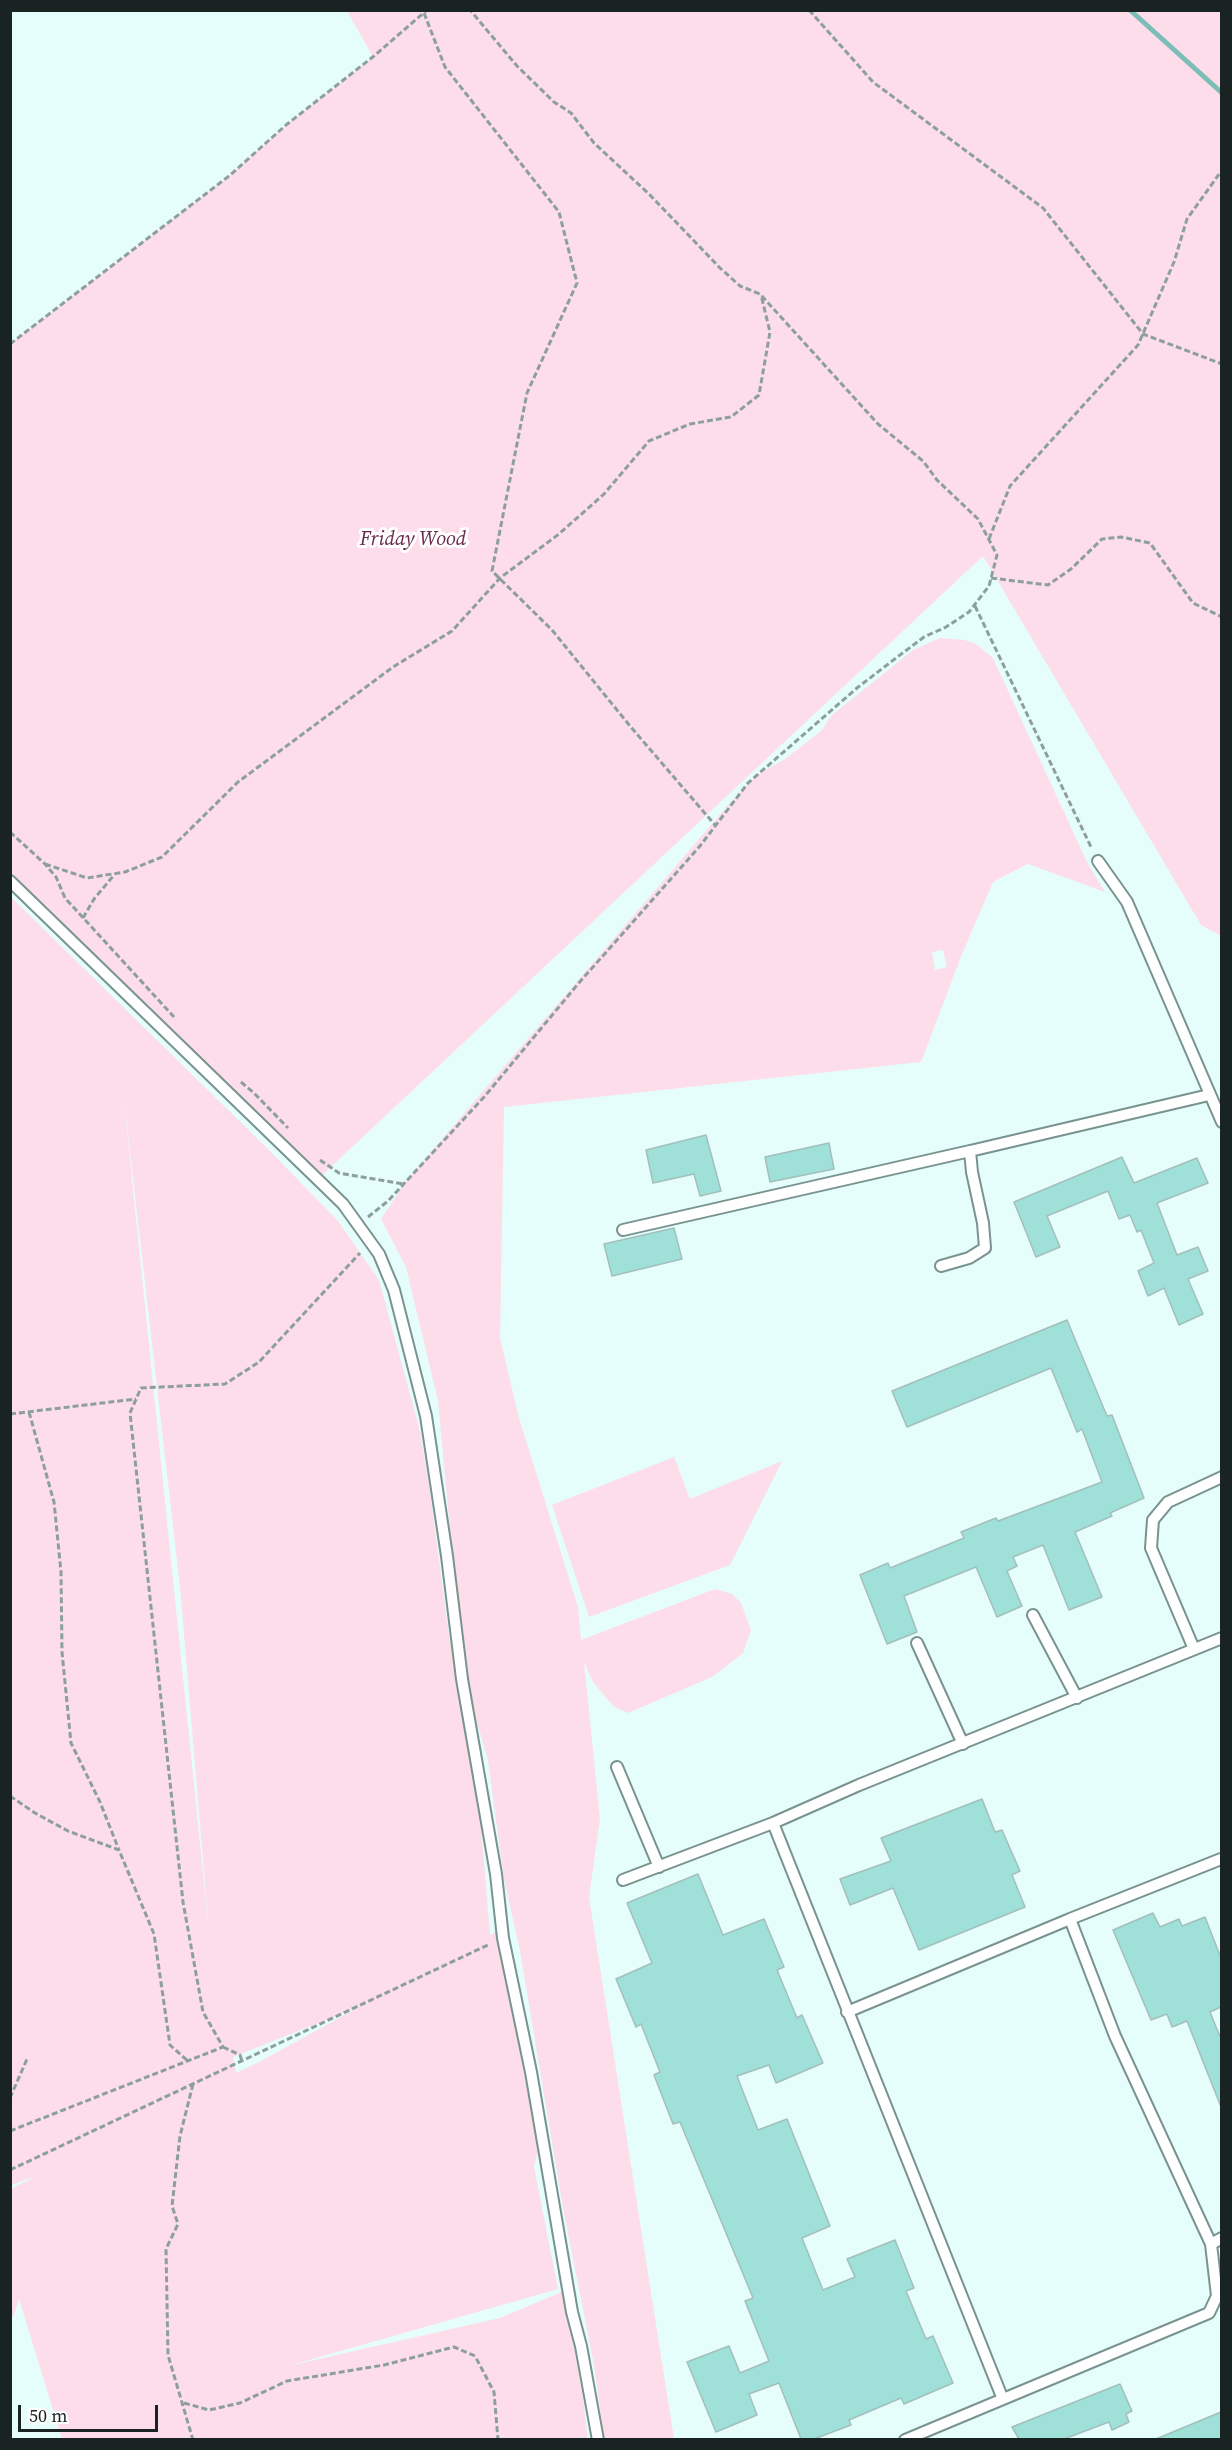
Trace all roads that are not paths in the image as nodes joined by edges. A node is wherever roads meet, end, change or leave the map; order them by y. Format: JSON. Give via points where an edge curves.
{"nodes":[{"id":1,"x":1098,"y":861,"type":"road end"},
{"id":2,"x":10,"y":881,"type":"edge"},
{"id":3,"x":1209,"y":1095,"type":"junction"},
{"id":4,"x":1221,"y":1122,"type":"edge"},
{"id":5,"x":970,"y":1151,"type":"junction"},
{"id":6,"x":623,"y":1230,"type":"dead end"},
{"id":7,"x":940,"y":1266,"type":"dead end"},
{"id":8,"x":1221,"y":1477,"type":"edge"},
{"id":9,"x":1033,"y":1615,"type":"dead end"},
{"id":10,"x":1221,"y":1638,"type":"edge"},
{"id":11,"x":916,"y":1643,"type":"dead end"},
{"id":12,"x":1194,"y":1649,"type":"junction"},
{"id":13,"x":1077,"y":1698,"type":"junction"},
{"id":14,"x":963,"y":1744,"type":"junction"},
{"id":15,"x":617,"y":1767,"type":"dead end"},
{"id":16,"x":773,"y":1823,"type":"junction"},
{"id":17,"x":1221,"y":1859,"type":"edge"},
{"id":18,"x":659,"y":1867,"type":"junction"},
{"id":19,"x":623,"y":1880,"type":"dead end"},
{"id":20,"x":1070,"y":1919,"type":"junction"},
{"id":21,"x":847,"y":2012,"type":"junction"},
{"id":22,"x":1216,"y":2241,"type":"edge"},
{"id":23,"x":1002,"y":2397,"type":"junction"},
{"id":24,"x":598,"y":2439,"type":"edge"},
{"id":25,"x":905,"y":2439,"type":"edge"}],
"edges":[{"from":1,"to":3,"type":"lane","via":[[1127,902]]},
{"from":2,"to":24,"type":"lane","via":[[318,1179],[379,1254],[394,1290],[426,1416],[503,1938]]},
{"from":3,"to":4,"type":"lane"},
{"from":3,"to":5,"type":"lane"},
{"from":5,"to":6,"type":"lane"},
{"from":5,"to":7,"type":"lane","via":[[985,1248],[969,1258]]},
{"from":8,"to":12,"type":"lane","via":[[1168,1502],[1153,1520],[1151,1548]]},
{"from":9,"to":13,"type":"lane"},
{"from":10,"to":12,"type":"lane"},
{"from":11,"to":14,"type":"lane"},
{"from":12,"to":13,"type":"lane"},
{"from":13,"to":14,"type":"lane"},
{"from":14,"to":16,"type":"lane"},
{"from":15,"to":18,"type":"lane"},
{"from":16,"to":18,"type":"lane"},
{"from":16,"to":21,"type":"lane"},
{"from":17,"to":20,"type":"lane"},
{"from":18,"to":19,"type":"lane"},
{"from":20,"to":21,"type":"lane"},
{"from":20,"to":22,"type":"lane","via":[[1115,2036]]},
{"from":21,"to":23,"type":"lane"},
{"from":22,"to":23,"type":"lane","via":[[1217,2296],[1209,2313]]},
{"from":23,"to":25,"type":"lane"}]}
